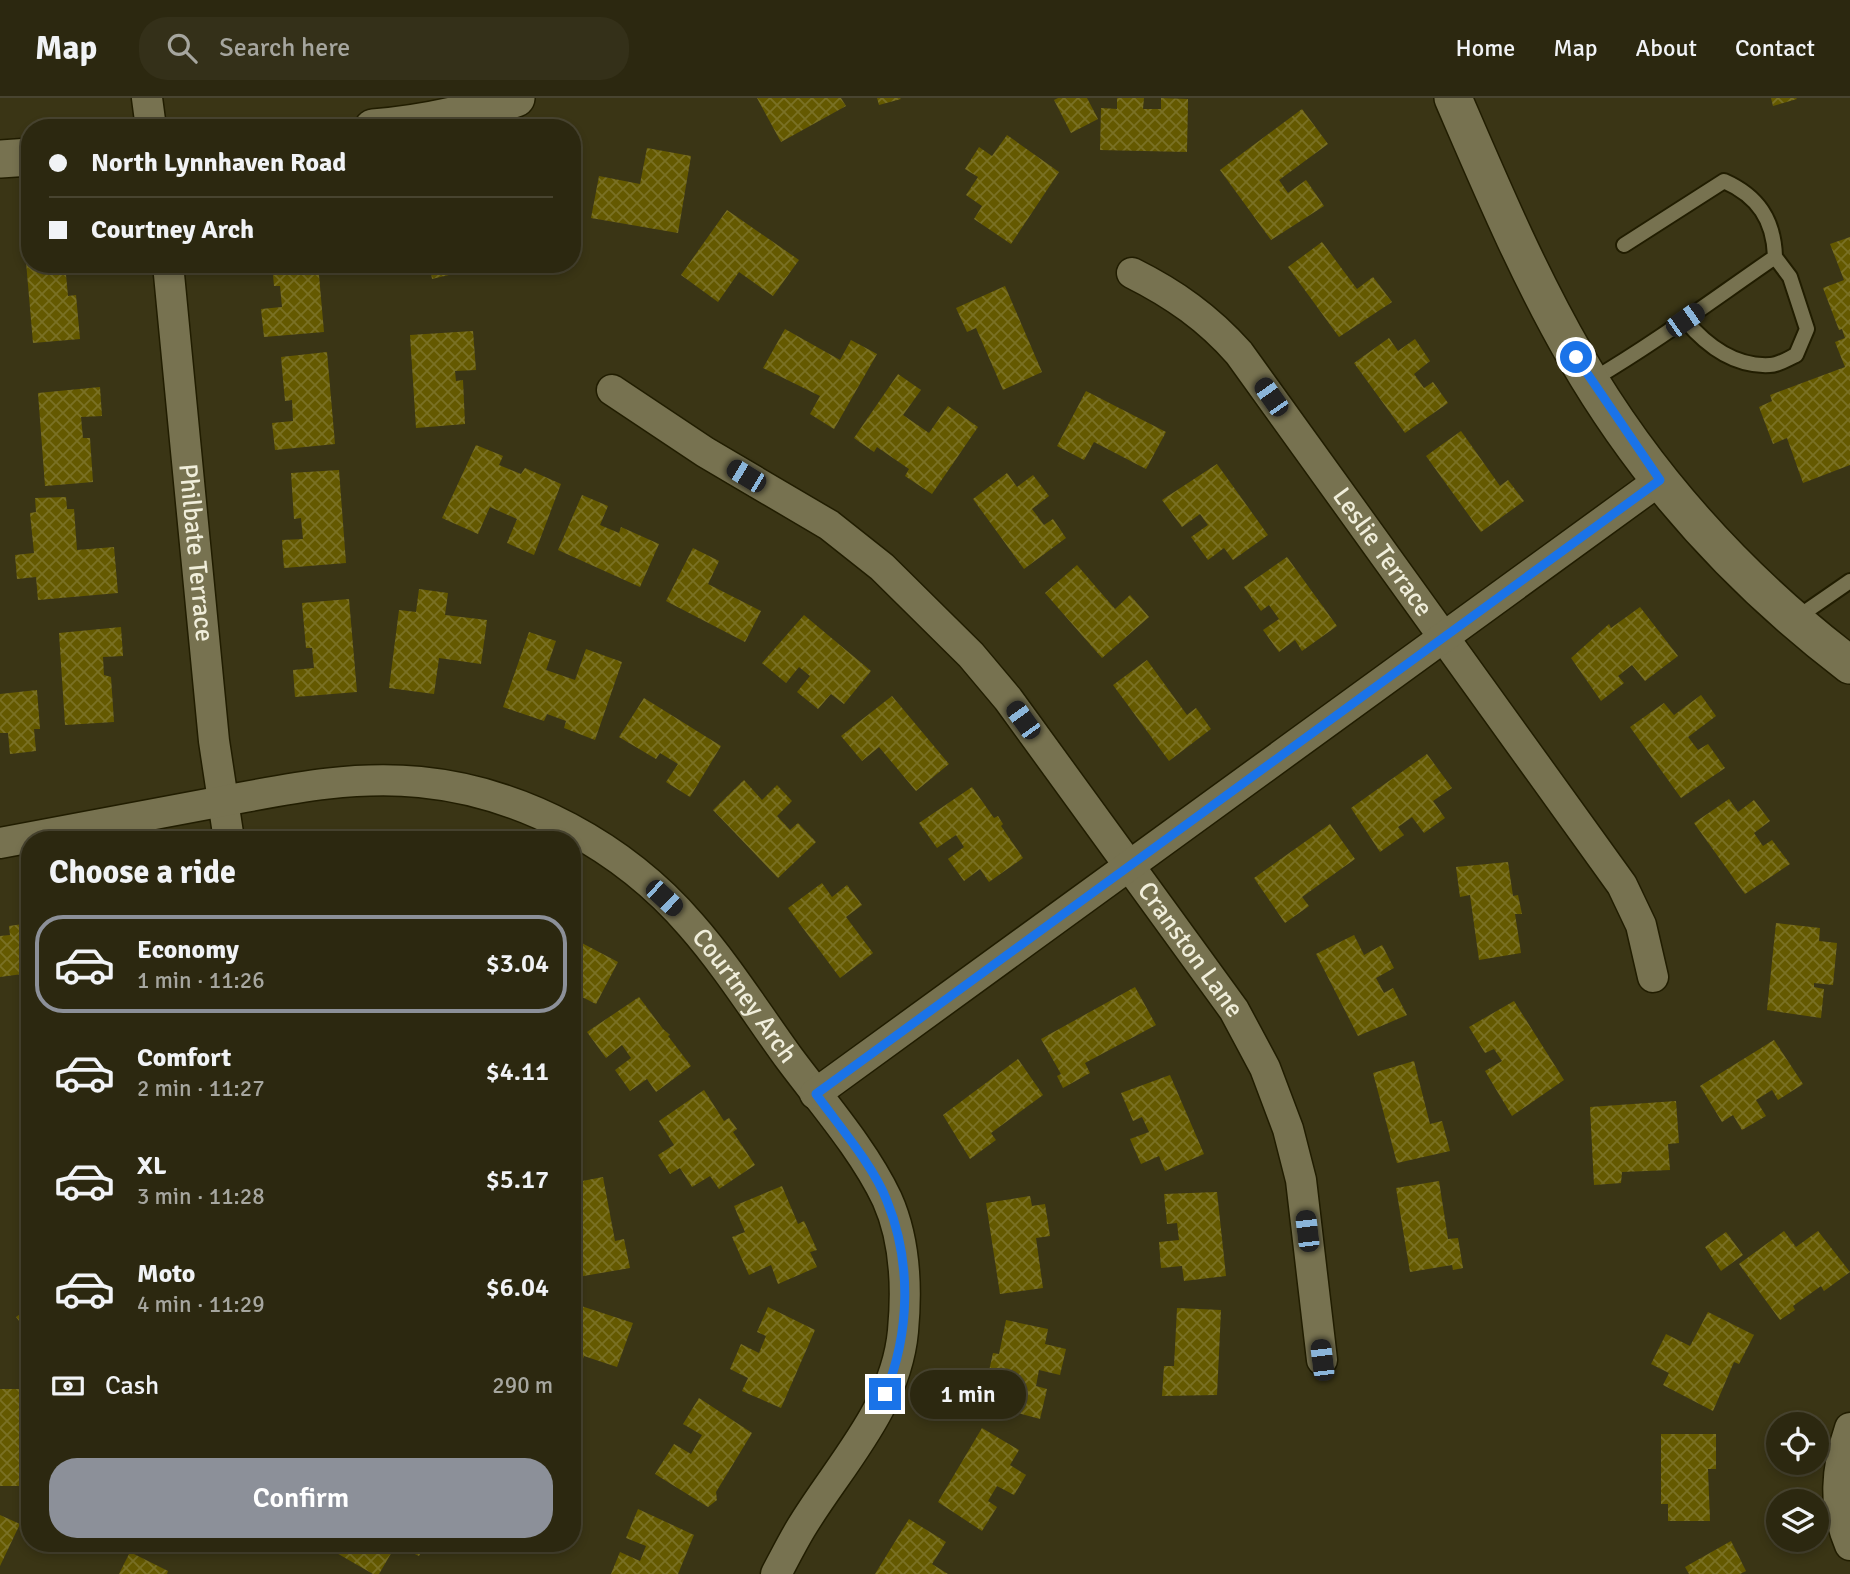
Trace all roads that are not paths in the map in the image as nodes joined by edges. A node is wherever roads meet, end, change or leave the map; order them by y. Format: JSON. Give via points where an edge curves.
{"nodes":[{"id":1,"x":147,"y":98,"type":"edge"},
{"id":2,"x":516,"y":98,"type":"edge"},
{"id":3,"x":1452,"y":98,"type":"edge"},
{"id":4,"x":150,"y":119,"type":"edge"},
{"id":5,"x":439,"y":119,"type":"edge"},
{"id":6,"x":21,"y":158,"type":"edge"},
{"id":7,"x":0,"y":159,"type":"edge"},
{"id":8,"x":1624,"y":245,"type":"dead end"},
{"id":9,"x":1775,"y":257,"type":"junction"},
{"id":10,"x":169,"y":273,"type":"edge"},
{"id":11,"x":1132,"y":273,"type":"dead end"},
{"id":12,"x":1685,"y":320,"type":"junction"},
{"id":13,"x":1591,"y":380,"type":"junction"},
{"id":14,"x":612,"y":390,"type":"dead end"},
{"id":15,"x":1660,"y":480,"type":"junction"},
{"id":16,"x":1850,"y":581,"type":"edge"},
{"id":17,"x":1793,"y":620,"type":"junction"},
{"id":18,"x":1443,"y":637,"type":"junction"},
{"id":19,"x":1850,"y":665,"type":"edge"},
{"id":20,"x":222,"y":801,"type":"junction"},
{"id":21,"x":63,"y":831,"type":"edge"},
{"id":22,"x":227,"y":831,"type":"edge"},
{"id":23,"x":576,"y":831,"type":"edge"},
{"id":24,"x":581,"y":834,"type":"edge"},
{"id":25,"x":21,"y":839,"type":"edge"},
{"id":26,"x":0,"y":843,"type":"edge"},
{"id":27,"x":1128,"y":866,"type":"junction"},
{"id":28,"x":1653,"y":977,"type":"dead end"},
{"id":29,"x":816,"y":1094,"type":"junction"},
{"id":30,"x":1322,"y":1360,"type":"dead end"},
{"id":31,"x":1850,"y":1429,"type":"edge"},
{"id":32,"x":1850,"y":1545,"type":"edge"},
{"id":33,"x":776,"y":1574,"type":"edge"}],
"edges":[{"from":1,"to":4,"type":"street"},
{"from":2,"to":5,"type":"street"},
{"from":3,"to":13,"type":"street","via":[[1513,236]]},
{"from":6,"to":7,"type":"street"},
{"from":8,"to":9,"type":"lane","via":[[1724,181],[1748,192],[1774,232]]},
{"from":9,"to":12,"type":"lane"},
{"from":9,"to":12,"type":"lane","via":[[1790,277],[1807,329],[1796,355],[1772,366],[1744,362],[1705,344]]},
{"from":10,"to":20,"type":"street","name":"Philbate Terrace"},
{"from":11,"to":18,"type":"street","name":"Leslie Terrace","via":[[1172,293],[1240,353]]},
{"from":12,"to":13,"type":"lane"},
{"from":13,"to":15,"type":"street"},
{"from":14,"to":27,"type":"street","name":"Cranston Lane","via":[[705,452],[829,524],[882,566],[1008,699]]},
{"from":15,"to":17,"type":"street","via":[[1722,553]]},
{"from":15,"to":18,"type":"street"},
{"from":16,"to":17,"type":"lane"},
{"from":17,"to":19,"type":"street"},
{"from":18,"to":27,"type":"street"},
{"from":18,"to":28,"type":"street","name":"Leslie Terrace","via":[[1622,885],[1641,925]]},
{"from":20,"to":21,"type":"street","name":"Courtney Arch"},
{"from":20,"to":22,"type":"street","name":"Philbate Terrace"},
{"from":20,"to":23,"type":"street","name":"Courtney Arch","via":[[352,780],[422,782],[480,792]]},
{"from":24,"to":29,"type":"street","name":"Courtney Arch","via":[[635,872],[694,928]]},
{"from":25,"to":26,"type":"street","name":"Courtney Arch"},
{"from":27,"to":29,"type":"street"},
{"from":27,"to":30,"type":"street","name":"Cranston Lane","via":[[1234,1010],[1265,1068],[1301,1180]]},
{"from":29,"to":33,"type":"street","name":"Courtney Arch","via":[[887,1199],[900,1243],[903,1335],[876,1417],[801,1528]]},
{"from":31,"to":32,"type":"street","via":[[1840,1458],[1837,1491],[1841,1525]]}]}
